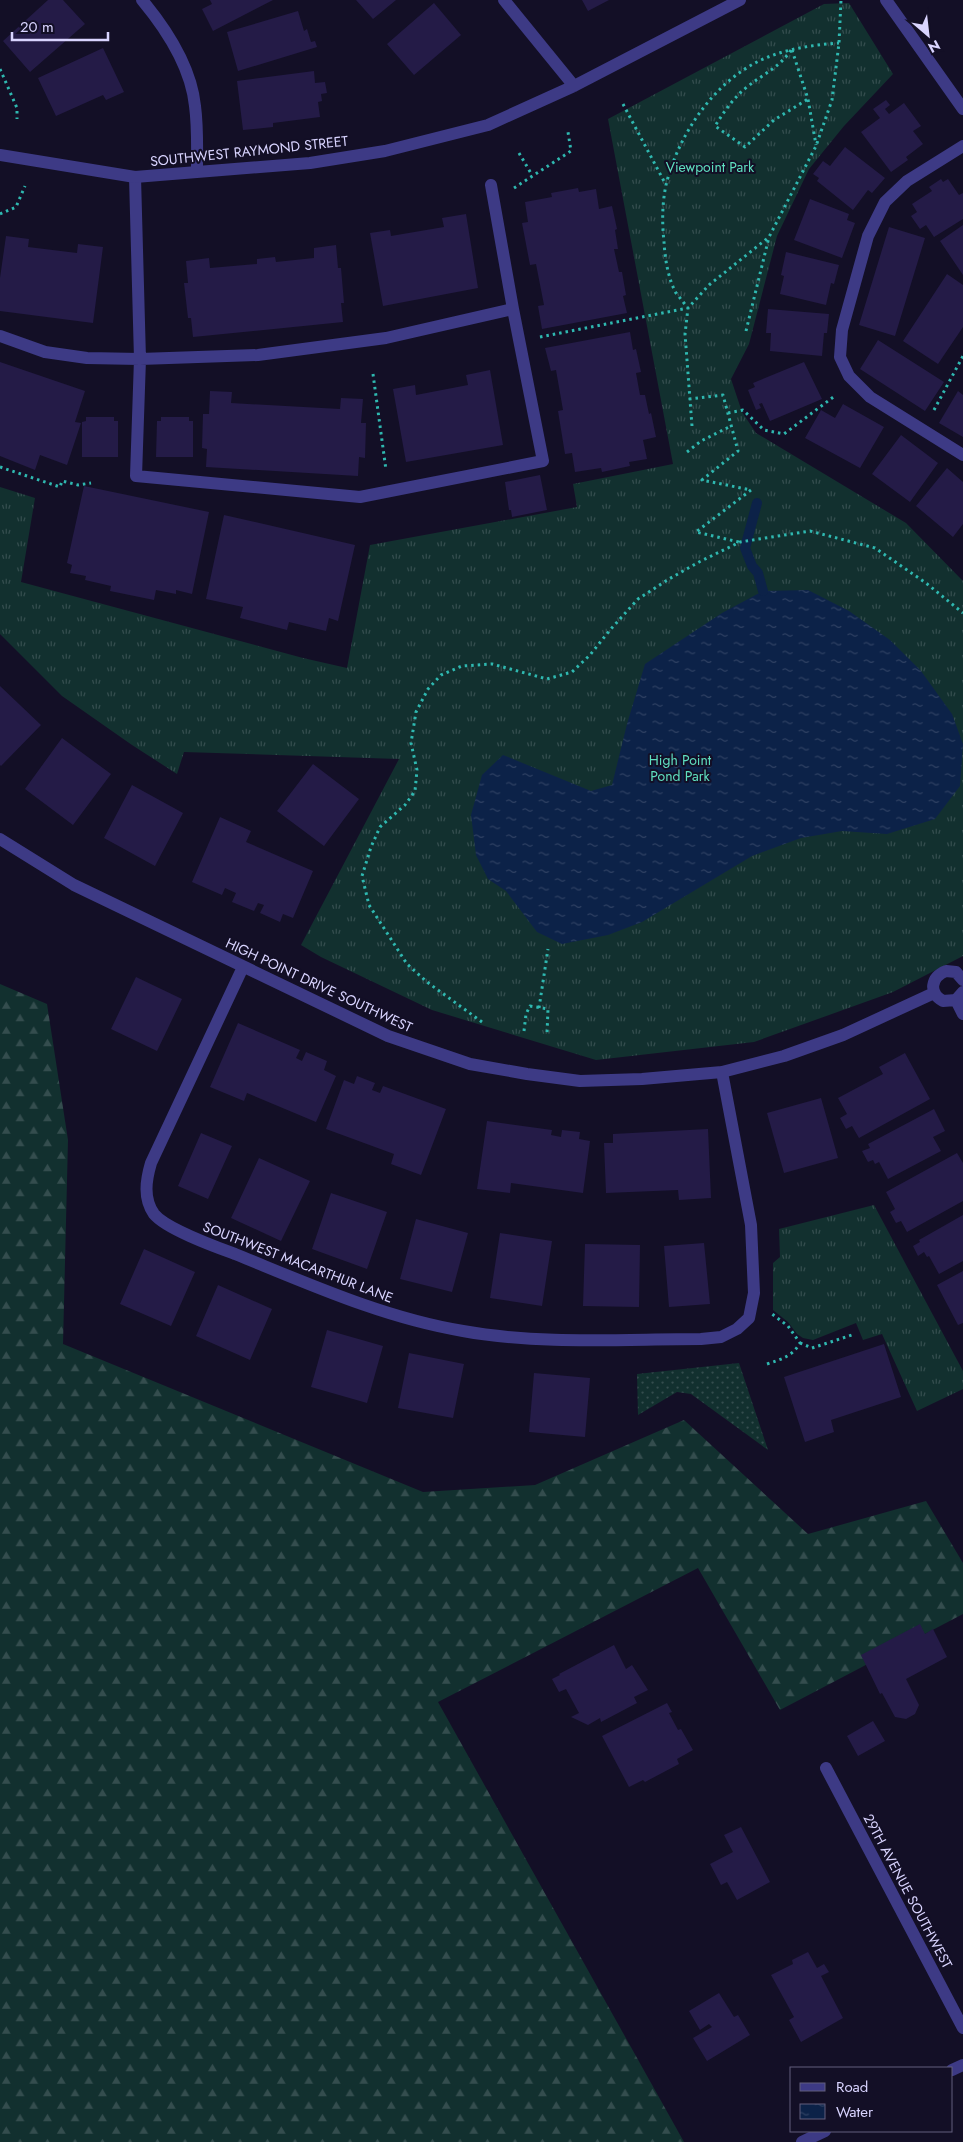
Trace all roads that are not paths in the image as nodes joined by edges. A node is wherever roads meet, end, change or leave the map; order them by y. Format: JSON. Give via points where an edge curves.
{"nodes":[{"id":1,"x":142,"y":0,"type":"edge"},
{"id":2,"x":504,"y":0,"type":"edge"},
{"id":3,"x":740,"y":0,"type":"edge"},
{"id":4,"x":886,"y":0,"type":"edge"},
{"id":5,"x":574,"y":86,"type":"junction"},
{"id":6,"x":963,"y":108,"type":"edge"},
{"id":7,"x":963,"y":146,"type":"edge"},
{"id":8,"x":0,"y":155,"type":"edge"},
{"id":9,"x":197,"y":172,"type":"junction"},
{"id":10,"x":135,"y":177,"type":"junction"},
{"id":11,"x":491,"y":185,"type":"dead end"},
{"id":12,"x":513,"y":309,"type":"junction"},
{"id":13,"x":0,"y":336,"type":"edge"},
{"id":14,"x":140,"y":359,"type":"junction"},
{"id":15,"x":963,"y":455,"type":"edge"},
{"id":16,"x":0,"y":839,"type":"edge"},
{"id":17,"x":242,"y":967,"type":"junction"},
{"id":18,"x":963,"y":979,"type":"edge"},
{"id":19,"x":934,"y":993,"type":"junction"},
{"id":20,"x":960,"y":996,"type":"edge"},
{"id":21,"x":963,"y":1014,"type":"edge"},
{"id":22,"x":722,"y":1072,"type":"junction"},
{"id":23,"x":826,"y":1768,"type":"dead end"},
{"id":24,"x":963,"y":2028,"type":"edge"},
{"id":25,"x":823,"y":2132,"type":"edge"},
{"id":26,"x":802,"y":2142,"type":"edge"}],
"edges":[{"from":1,"to":9,"type":"street","via":[[172,42],[186,69],[195,105]]},
{"from":2,"to":5,"type":"street"},
{"from":3,"to":5,"type":"street","name":"SOUTHWEST RAYMOND STREET"},
{"from":4,"to":6,"type":"street"},
{"from":5,"to":9,"type":"street","name":"SOUTHWEST RAYMOND STREET","via":[[488,125],[385,151],[310,163]]},
{"from":7,"to":15,"type":"street","via":[[907,180],[885,202],[868,236],[842,330],[840,357],[849,376],[870,397]]},
{"from":8,"to":10,"type":"street","name":"SOUTHWEST RAYMOND STREET"},
{"from":9,"to":10,"type":"street","name":"SOUTHWEST RAYMOND STREET"},
{"from":10,"to":14,"type":"street"},
{"from":11,"to":12,"type":"street"},
{"from":12,"to":14,"type":"street","via":[[386,338],[258,355]]},
{"from":12,"to":14,"type":"street","via":[[543,461],[360,497],[136,476]]},
{"from":13,"to":14,"type":"street","via":[[45,352],[88,358]]},
{"from":16,"to":17,"type":"street","name":"HIGH POINT DRIVE SOUTHWEST","via":[[74,885]]},
{"from":17,"to":22,"type":"street","name":"HIGH POINT DRIVE SOUTHWEST","via":[[388,1036],[470,1064],[580,1081]]},
{"from":17,"to":22,"type":"street","name":"SOUTHWEST MACARTHUR LANE","via":[[151,1163],[146,1182],[154,1214],[183,1234],[395,1316],[464,1331],[552,1340],[701,1339],[721,1337],[737,1330],[748,1318],[754,1293],[751,1225]]},
{"from":18,"to":19,"type":"street","via":[[956,972],[941,973],[934,981]]},
{"from":19,"to":20,"type":"street","via":[[943,1002]]},
{"from":19,"to":22,"type":"street","name":"HIGH POINT DRIVE SOUTHWEST","via":[[843,1035],[784,1056]]},
{"from":20,"to":21,"type":"street"},
{"from":23,"to":24,"type":"street","name":"29TH AVENUE SOUTHWEST"},
{"from":25,"to":26,"type":"street"}]}
